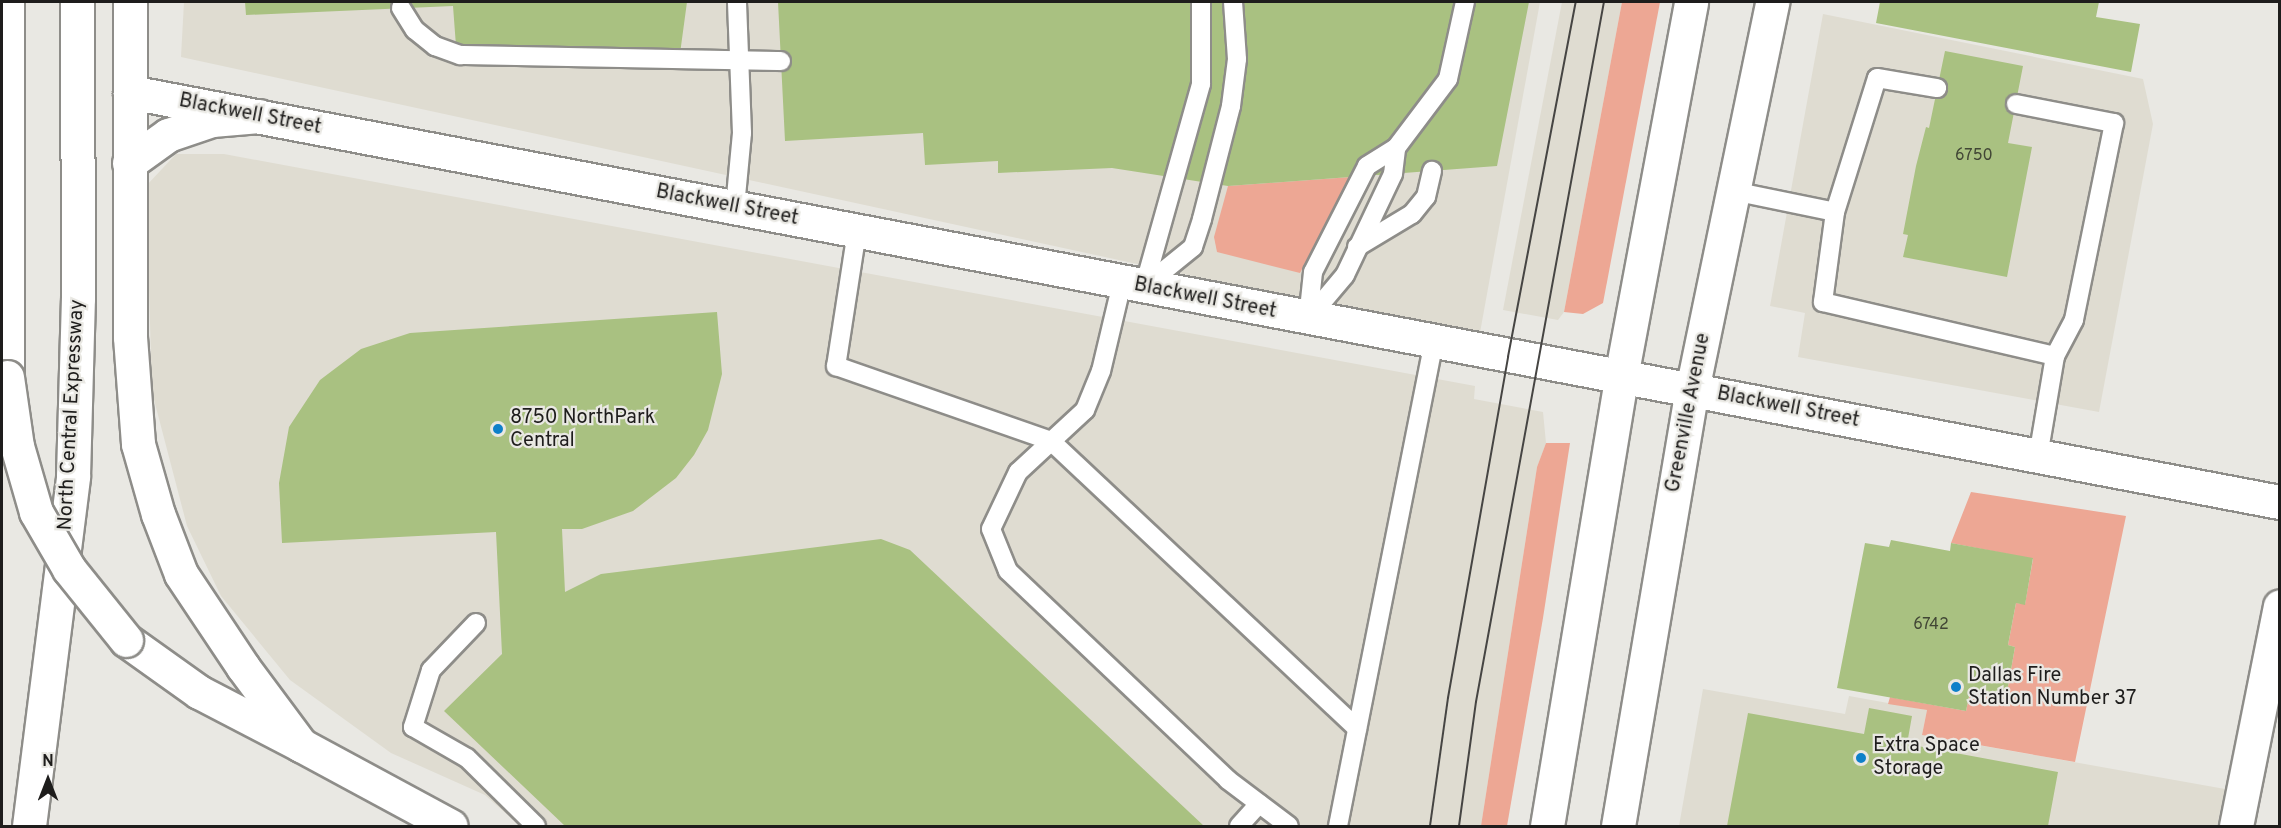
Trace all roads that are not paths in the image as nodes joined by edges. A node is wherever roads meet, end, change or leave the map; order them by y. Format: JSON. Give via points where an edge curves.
{"nodes":[{"id":1,"x":7,"y":2,"type":"edge"},
{"id":2,"x":77,"y":2,"type":"edge"},
{"id":3,"x":130,"y":2,"type":"edge"},
{"id":4,"x":737,"y":2,"type":"edge"},
{"id":5,"x":1201,"y":2,"type":"edge"},
{"id":6,"x":1233,"y":2,"type":"edge"},
{"id":7,"x":1465,"y":2,"type":"edge"},
{"id":8,"x":1691,"y":2,"type":"edge"},
{"id":9,"x":1772,"y":2,"type":"edge"},
{"id":10,"x":401,"y":8,"type":"dead end"},
{"id":11,"x":781,"y":61,"type":"dead end"},
{"id":12,"x":740,"y":63,"type":"junction"},
{"id":13,"x":1937,"y":88,"type":"dead end"},
{"id":14,"x":130,"y":92,"type":"junction"},
{"id":15,"x":2016,"y":104,"type":"dead end"},
{"id":16,"x":259,"y":116,"type":"junction"},
{"id":17,"x":1396,"y":148,"type":"junction"},
{"id":18,"x":129,"y":163,"type":"junction"},
{"id":19,"x":1432,"y":171,"type":"dead end"},
{"id":20,"x":1733,"y":191,"type":"junction"},
{"id":21,"x":735,"y":207,"type":"junction"},
{"id":22,"x":1835,"y":212,"type":"junction"},
{"id":23,"x":857,"y":231,"type":"junction"},
{"id":24,"x":1358,"y":247,"type":"junction"},
{"id":25,"x":1133,"y":285,"type":"junction"},
{"id":26,"x":1308,"y":319,"type":"junction"},
{"id":27,"x":1434,"y":343,"type":"junction"},
{"id":28,"x":2055,"y":356,"type":"junction"},
{"id":29,"x":1621,"y":377,"type":"junction"},
{"id":30,"x":1692,"y":390,"type":"junction"},
{"id":31,"x":1051,"y":441,"type":"junction"},
{"id":32,"x":2038,"y":456,"type":"junction"},
{"id":33,"x":2280,"y":502,"type":"edge"},
{"id":34,"x":2280,"y":606,"type":"edge"},
{"id":35,"x":476,"y":623,"type":"dead end"},
{"id":36,"x":2270,"y":709,"type":"edge"},
{"id":37,"x":1357,"y":728,"type":"junction"},
{"id":38,"x":301,"y":745,"type":"junction"},
{"id":39,"x":1259,"y":804,"type":"junction"},
{"id":40,"x":29,"y":826,"type":"edge"},
{"id":41,"x":451,"y":826,"type":"edge"},
{"id":42,"x":536,"y":826,"type":"edge"},
{"id":43,"x":1239,"y":826,"type":"edge"},
{"id":44,"x":1289,"y":826,"type":"edge"},
{"id":45,"x":1338,"y":826,"type":"edge"},
{"id":46,"x":1546,"y":826,"type":"edge"},
{"id":47,"x":1618,"y":826,"type":"edge"},
{"id":48,"x":2236,"y":826,"type":"edge"}],
"edges":[{"from":1,"to":38,"type":"main road","bridge":true,"via":[[7,377],[17,446],[36,512],[69,569],[126,640],[199,692]]},
{"from":2,"to":40,"type":"main road","name":"North Central Expressway","via":[[78,298],[73,476]]},
{"from":3,"to":14,"type":"main road"},
{"from":4,"to":12,"type":"lane"},
{"from":5,"to":25,"type":"lane","via":[[1201,84]]},
{"from":6,"to":25,"type":"lane","via":[[1237,59],[1231,106],[1193,246],[1184,257]]},
{"from":7,"to":17,"type":"lane","via":[[1448,79]]},
{"from":8,"to":29,"type":"main road"},
{"from":9,"to":20,"type":"main road","name":"Greenville Avenue"},
{"from":10,"to":12,"type":"lane","via":[[415,30],[435,46],[460,55]]},
{"from":11,"to":12,"type":"lane"},
{"from":12,"to":21,"type":"lane","via":[[742,133]]},
{"from":13,"to":22,"type":"lane","via":[[1877,78]]},
{"from":14,"to":16,"type":"main road","name":"Blackwell Street"},
{"from":14,"to":18,"type":"main road"},
{"from":15,"to":28,"type":"lane","via":[[2114,123],[2074,320]]},
{"from":16,"to":18,"type":"main road","via":[[212,120],[168,135]]},
{"from":16,"to":21,"type":"main road","name":"Blackwell Street"},
{"from":17,"to":24,"type":"lane","via":[[1393,174]]},
{"from":17,"to":26,"type":"lane","via":[[1367,166],[1361,177],[1313,272]]},
{"from":18,"to":38,"type":"main road","via":[[130,337],[138,444],[158,514],[181,574]]},
{"from":19,"to":24,"type":"lane","via":[[1426,197],[1412,214]]},
{"from":20,"to":22,"type":"lane"},
{"from":20,"to":30,"type":"main road","name":"Greenville Avenue"},
{"from":21,"to":23,"type":"main road","name":"Blackwell Street"},
{"from":22,"to":28,"type":"lane","via":[[1823,302]]},
{"from":23,"to":25,"type":"main road","name":"Blackwell Street"},
{"from":23,"to":31,"type":"lane","via":[[836,366]]},
{"from":24,"to":26,"type":"lane","via":[[1345,275]]},
{"from":25,"to":26,"type":"main road","name":"Blackwell Street"},
{"from":25,"to":31,"type":"lane","via":[[1085,410]]},
{"from":26,"to":27,"type":"main road","name":"Blackwell Street"},
{"from":27,"to":29,"type":"main road","name":"Blackwell Street"},
{"from":27,"to":37,"type":"lane"},
{"from":28,"to":32,"type":"lane"},
{"from":29,"to":30,"type":"main road","name":"Blackwell Street"},
{"from":29,"to":46,"type":"main road"},
{"from":30,"to":32,"type":"main road","name":"Blackwell Street"},
{"from":30,"to":47,"type":"main road","name":"Greenville Avenue"},
{"from":31,"to":37,"type":"lane"},
{"from":31,"to":39,"type":"lane","via":[[1018,472],[991,529],[1008,571],[1228,780]]},
{"from":32,"to":33,"type":"main road","name":"Blackwell Street"},
{"from":34,"to":36,"type":"main road"},
{"from":35,"to":42,"type":"lane","via":[[431,670],[413,727],[467,758]]},
{"from":36,"to":48,"type":"main road"},
{"from":37,"to":45,"type":"lane"},
{"from":38,"to":41,"type":"main road"},
{"from":39,"to":43,"type":"lane"},
{"from":39,"to":44,"type":"lane"}]}
